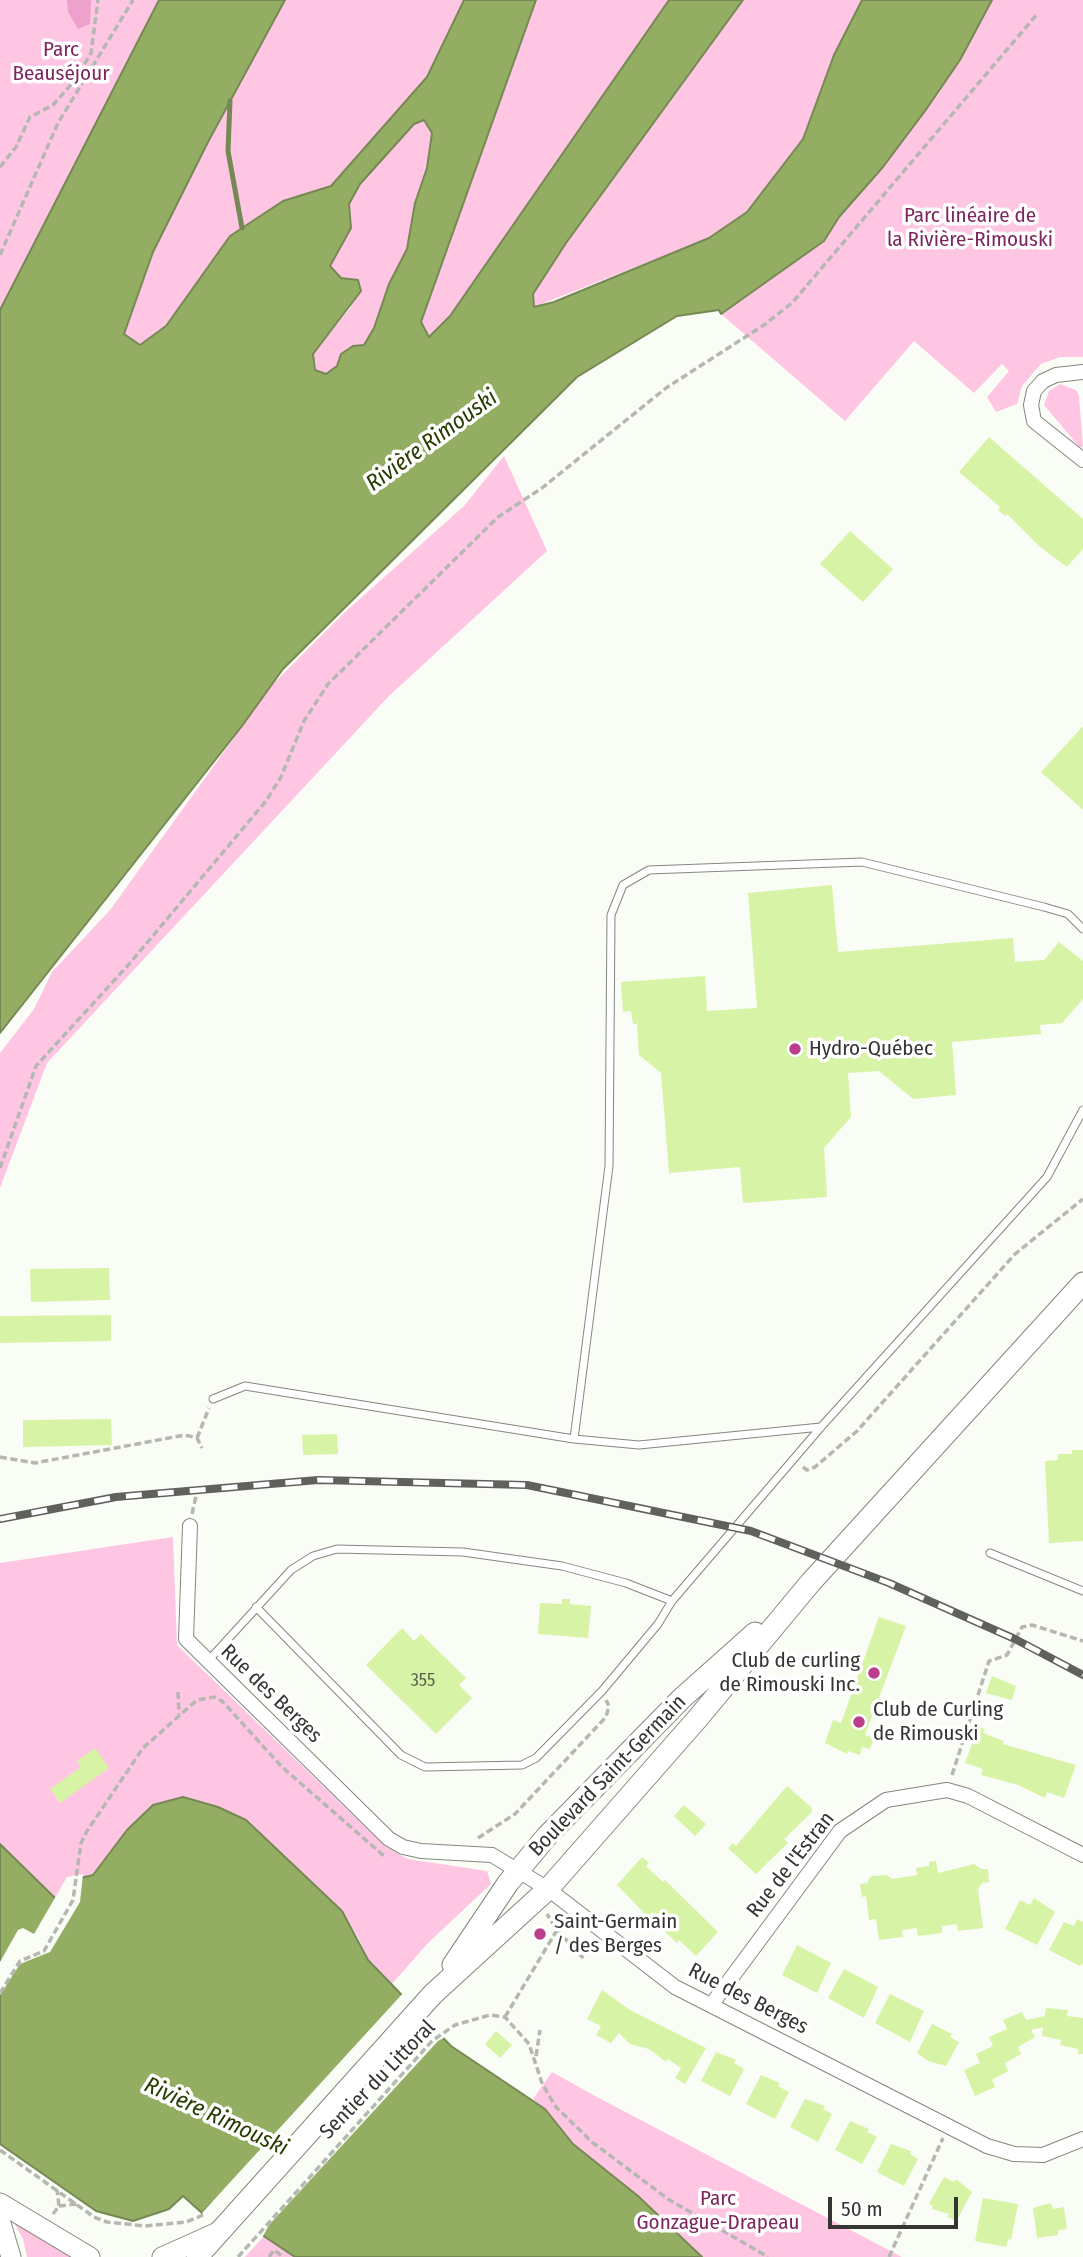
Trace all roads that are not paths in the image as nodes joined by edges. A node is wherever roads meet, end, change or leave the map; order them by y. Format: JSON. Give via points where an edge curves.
{"nodes":[{"id":1,"x":1083,"y":372,"type":"edge"},
{"id":2,"x":1083,"y":460,"type":"edge"},
{"id":3,"x":1083,"y":929,"type":"edge"},
{"id":4,"x":1083,"y":1111,"type":"edge"},
{"id":5,"x":1083,"y":1283,"type":"edge"},
{"id":6,"x":213,"y":1399,"type":"road end"},
{"id":7,"x":821,"y":1427,"type":"junction"},
{"id":8,"x":574,"y":1439,"type":"junction"},
{"id":9,"x":190,"y":1526,"type":"dead end"},
{"id":10,"x":990,"y":1553,"type":"dead end"},
{"id":11,"x":811,"y":1582,"type":"junction"},
{"id":12,"x":1083,"y":1591,"type":"edge"},
{"id":13,"x":672,"y":1601,"type":"junction"},
{"id":14,"x":256,"y":1607,"type":"junction"},
{"id":15,"x":208,"y":1661,"type":"junction"},
{"id":16,"x":1083,"y":1855,"type":"edge"},
{"id":17,"x":519,"y":1870,"type":"junction"},
{"id":18,"x":548,"y":1889,"type":"junction"},
{"id":19,"x":433,"y":1994,"type":"junction"},
{"id":20,"x":712,"y":2004,"type":"junction"},
{"id":21,"x":1083,"y":2139,"type":"edge"},
{"id":22,"x":0,"y":2203,"type":"edge"},
{"id":23,"x":0,"y":2220,"type":"edge"},
{"id":24,"x":221,"y":2230,"type":"junction"},
{"id":25,"x":11,"y":2257,"type":"edge"},
{"id":26,"x":90,"y":2257,"type":"edge"},
{"id":27,"x":162,"y":2257,"type":"edge"},
{"id":28,"x":197,"y":2257,"type":"edge"}],
"edges":[{"from":1,"to":2,"type":"street","via":[[1056,374],[1043,381],[1034,391],[1031,405],[1034,421]]},
{"from":3,"to":8,"type":"lane","via":[[1068,914],[862,862],[649,870],[623,885],[611,915],[609,1166]]},
{"from":4,"to":7,"type":"lane","via":[[1047,1177]]},
{"from":5,"to":11,"type":"main road","name":"Boulevard Saint-Germain"},
{"from":6,"to":8,"type":"lane","via":[[245,1387]]},
{"from":7,"to":8,"type":"lane","via":[[639,1445]]},
{"from":7,"to":13,"type":"lane"},
{"from":9,"to":15,"type":"street","name":"Rue des Berges","via":[[186,1639]]},
{"from":10,"to":12,"type":"lane"},
{"from":11,"to":17,"type":"main road","name":"Boulevard Saint-Germain","via":[[681,1699]]},
{"from":11,"to":18,"type":"main road","name":"Boulevard Saint-Germain"},
{"from":13,"to":14,"type":"lane","via":[[562,1566],[463,1552],[337,1549],[313,1556],[291,1570]]},
{"from":13,"to":14,"type":"lane","via":[[602,1691],[536,1758],[523,1765],[425,1767],[401,1755]]},
{"from":14,"to":15,"type":"lane"},
{"from":15,"to":17,"type":"street","name":"Rue des Berges","via":[[389,1839],[421,1851],[492,1855]]},
{"from":16,"to":20,"type":"street","name":"Rue de l'Estran","via":[[968,1796],[947,1790],[886,1800],[839,1830]]},
{"from":17,"to":18,"type":"street","name":"Rue des Berges"},
{"from":17,"to":19,"type":"main road","name":"Boulevard Saint-Germain"},
{"from":18,"to":19,"type":"main road","name":"Boulevard Saint-Germain"},
{"from":18,"to":20,"type":"street","name":"Rue des Berges","via":[[675,1986]]},
{"from":19,"to":24,"type":"main road","name":"Boulevard Saint-Germain"},
{"from":20,"to":21,"type":"street","name":"Rue des Berges","via":[[987,2146],[1014,2154],[1043,2155]]},
{"from":22,"to":26,"type":"main road"},
{"from":23,"to":25,"type":"main road"},
{"from":24,"to":27,"type":"main road"},
{"from":24,"to":28,"type":"main road","name":"Boulevard Saint-Germain"}]}
